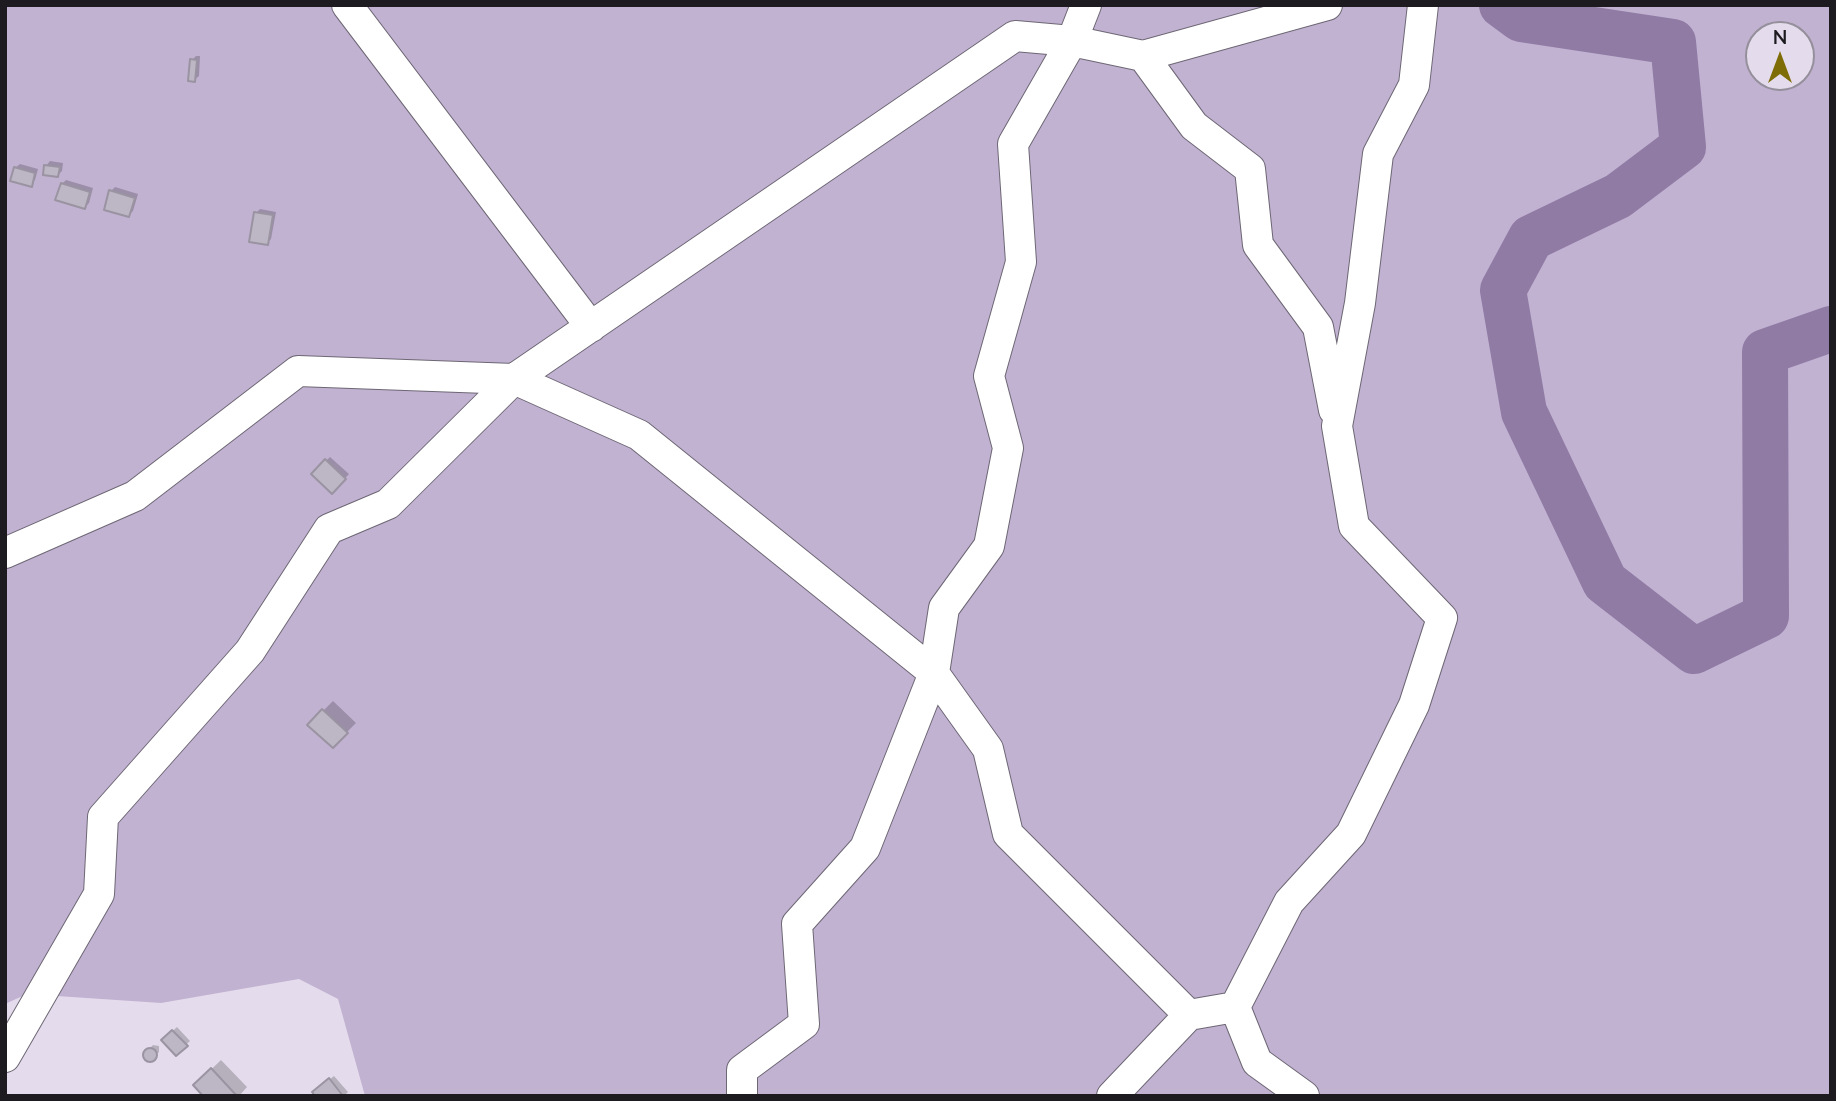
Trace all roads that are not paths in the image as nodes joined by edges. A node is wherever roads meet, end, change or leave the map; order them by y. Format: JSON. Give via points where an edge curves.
{"nodes":[{"id":1,"x":347,"y":5,"type":"edge"},
{"id":2,"x":1086,"y":5,"type":"edge"},
{"id":3,"x":1326,"y":5,"type":"edge"},
{"id":4,"x":1423,"y":5,"type":"edge"},
{"id":5,"x":1072,"y":41,"type":"junction"},
{"id":6,"x":1143,"y":56,"type":"junction"},
{"id":7,"x":591,"y":327,"type":"junction"},
{"id":8,"x":513,"y":379,"type":"junction"},
{"id":9,"x":1337,"y":426,"type":"junction"},
{"id":10,"x":5,"y":553,"type":"edge"},
{"id":11,"x":934,"y":673,"type":"junction"},
{"id":12,"x":1235,"y":1007,"type":"junction"},
{"id":13,"x":1189,"y":1014,"type":"junction"},
{"id":14,"x":5,"y":1057,"type":"edge"},
{"id":15,"x":742,"y":1096,"type":"edge"},
{"id":16,"x":1112,"y":1096,"type":"edge"},
{"id":17,"x":1304,"y":1096,"type":"edge"}],
"edges":[{"from":1,"to":7,"type":"street"},
{"from":2,"to":5,"type":"street"},
{"from":3,"to":6,"type":"street"},
{"from":4,"to":9,"type":"street","via":[[1415,85],[1378,154],[1360,303]]},
{"from":5,"to":6,"type":"street"},
{"from":5,"to":7,"type":"street","via":[[1015,36]]},
{"from":5,"to":11,"type":"street","via":[[1013,144],[1021,262],[989,376],[1008,448],[989,546],[944,608]]},
{"from":6,"to":9,"type":"street","via":[[1194,126],[1250,169],[1258,245],[1318,327]]},
{"from":7,"to":8,"type":"street"},
{"from":8,"to":10,"type":"street","via":[[299,371],[135,496]]},
{"from":8,"to":11,"type":"street","via":[[639,435]]},
{"from":8,"to":14,"type":"street","via":[[388,505],[329,529],[250,650],[103,817],[99,894]]},
{"from":9,"to":12,"type":"street","via":[[1353,526],[1442,618],[1414,705],[1351,834],[1289,902]]},
{"from":11,"to":13,"type":"street","via":[[988,749],[1008,834]]},
{"from":11,"to":15,"type":"street","via":[[865,848],[797,924],[804,1024],[742,1070]]},
{"from":12,"to":13,"type":"street"},
{"from":12,"to":17,"type":"street","via":[[1257,1062]]},
{"from":13,"to":16,"type":"street"}]}
